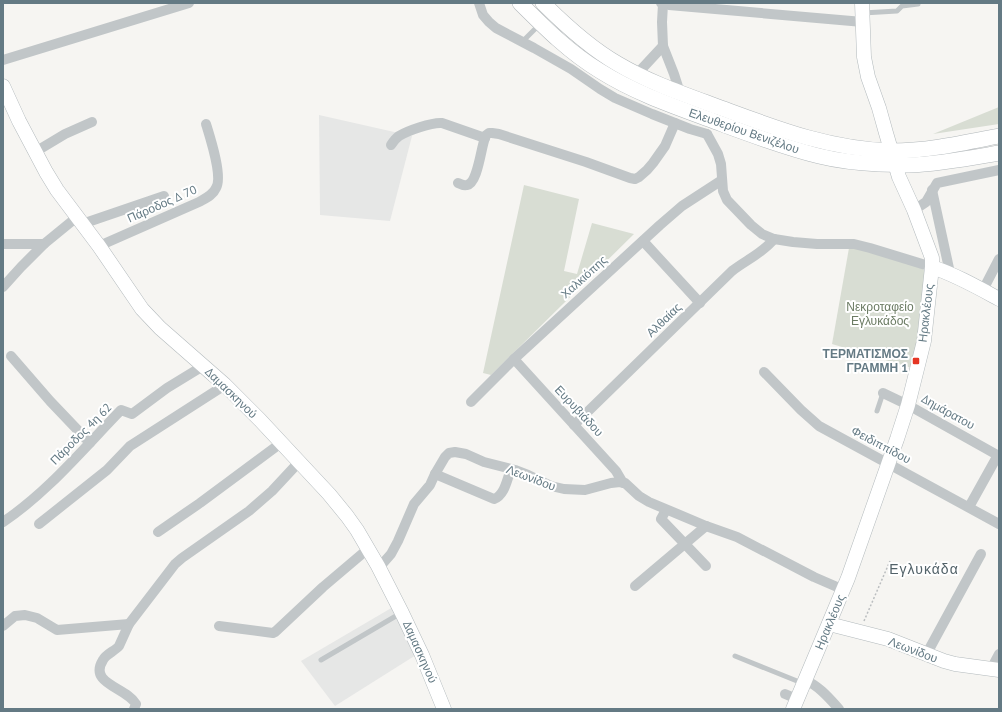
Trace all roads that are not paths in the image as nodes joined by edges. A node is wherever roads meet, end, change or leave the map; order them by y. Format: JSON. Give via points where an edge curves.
{"nodes":[{"id":1,"x":189,"y":3,"type":"edge"},
{"id":2,"x":479,"y":3,"type":"edge"},
{"id":3,"x":520,"y":3,"type":"edge"},
{"id":4,"x":543,"y":3,"type":"edge"},
{"id":5,"x":662,"y":4,"type":"edge"},
{"id":6,"x":918,"y":4,"type":"edge"},
{"id":7,"x":862,"y":13,"type":"edge"},
{"id":8,"x":541,"y":24,"type":"junction"},
{"id":9,"x":522,"y":42,"type":"junction"},
{"id":10,"x":663,"y":46,"type":"junction"},
{"id":11,"x":3,"y":60,"type":"edge"},
{"id":12,"x":637,"y":74,"type":"junction"},
{"id":13,"x":3,"y":86,"type":"edge"},
{"id":14,"x":680,"y":93,"type":"junction"},
{"id":15,"x":708,"y":119,"type":"junction"},
{"id":16,"x":92,"y":122,"type":"dead end"},
{"id":17,"x":675,"y":123,"type":"junction"},
{"id":18,"x":206,"y":124,"type":"dead end"},
{"id":19,"x":707,"y":134,"type":"junction"},
{"id":20,"x":999,"y":136,"type":"edge"},
{"id":21,"x":484,"y":138,"type":"junction"},
{"id":22,"x":391,"y":145,"type":"dead end"},
{"id":23,"x":35,"y":152,"type":"junction"},
{"id":24,"x":999,"y":153,"type":"edge"},
{"id":25,"x":894,"y":158,"type":"junction"},
{"id":26,"x":999,"y":170,"type":"edge"},
{"id":27,"x":722,"y":180,"type":"junction"},
{"id":28,"x":458,"y":183,"type":"dead end"},
{"id":29,"x":932,"y":190,"type":"junction"},
{"id":30,"x":164,"y":196,"type":"dead end"},
{"id":31,"x":914,"y":210,"type":"junction"},
{"id":32,"x":80,"y":220,"type":"junction"},
{"id":33,"x":774,"y":238,"type":"junction"},
{"id":34,"x":643,"y":241,"type":"junction"},
{"id":35,"x":3,"y":244,"type":"edge"},
{"id":36,"x":44,"y":244,"type":"junction"},
{"id":37,"x":99,"y":246,"type":"junction"},
{"id":38,"x":999,"y":259,"type":"edge"},
{"id":39,"x":932,"y":267,"type":"junction"},
{"id":40,"x":950,"y":273,"type":"junction"},
{"id":41,"x":3,"y":287,"type":"edge"},
{"id":42,"x":982,"y":290,"type":"junction"},
{"id":43,"x":999,"y":299,"type":"edge"},
{"id":44,"x":700,"y":303,"type":"junction"},
{"id":45,"x":11,"y":356,"type":"dead end"},
{"id":46,"x":514,"y":359,"type":"junction"},
{"id":47,"x":203,"y":366,"type":"junction"},
{"id":48,"x":764,"y":372,"type":"dead end"},
{"id":49,"x":225,"y":385,"type":"junction"},
{"id":50,"x":883,"y":393,"type":"joint"},
{"id":51,"x":471,"y":402,"type":"dead end"},
{"id":52,"x":908,"y":405,"type":"junction"},
{"id":53,"x":877,"y":411,"type":"dead end"},
{"id":54,"x":574,"y":425,"type":"junction"},
{"id":55,"x":281,"y":442,"type":"junction"},
{"id":56,"x":90,"y":443,"type":"junction"},
{"id":57,"x":998,"y":455,"type":"edge"},
{"id":58,"x":299,"y":462,"type":"junction"},
{"id":59,"x":889,"y":464,"type":"junction"},
{"id":60,"x":511,"y":469,"type":"junction"},
{"id":61,"x":435,"y":474,"type":"junction"},
{"id":62,"x":623,"y":483,"type":"junction"},
{"id":63,"x":969,"y":507,"type":"junction"},
{"id":64,"x":666,"y":510,"type":"junction"},
{"id":65,"x":3,"y":522,"type":"edge"},
{"id":66,"x":39,"y":524,"type":"dead end"},
{"id":67,"x":999,"y":524,"type":"edge"},
{"id":68,"x":706,"y":526,"type":"junction"},
{"id":69,"x":158,"y":532,"type":"dead end"},
{"id":70,"x":685,"y":544,"type":"junction"},
{"id":71,"x":368,"y":548,"type":"junction"},
{"id":72,"x":981,"y":554,"type":"dead end"},
{"id":73,"x":378,"y":566,"type":"junction"},
{"id":74,"x":706,"y":566,"type":"dead end"},
{"id":75,"x":635,"y":586,"type":"dead end"},
{"id":76,"x":844,"y":590,"type":"junction"},
{"id":77,"x":402,"y":613,"type":"junction"},
{"id":78,"x":129,"y":624,"type":"junction"},
{"id":79,"x":829,"y":624,"type":"junction"},
{"id":80,"x":3,"y":626,"type":"edge"},
{"id":81,"x":219,"y":626,"type":"dead end"},
{"id":82,"x":999,"y":654,"type":"edge"},
{"id":83,"x":926,"y":655,"type":"junction"},
{"id":84,"x":734,"y":656,"type":"dead end"},
{"id":85,"x":322,"y":660,"type":"dead end"},
{"id":86,"x":995,"y":669,"type":"edge"},
{"id":87,"x":804,"y":682,"type":"junction"},
{"id":88,"x":792,"y":700,"type":"edge"},
{"id":89,"x":134,"y":709,"type":"edge"},
{"id":90,"x":444,"y":709,"type":"edge"},
{"id":91,"x":839,"y":709,"type":"edge"}],
"edges":[{"from":1,"to":11,"type":"street"},
{"from":2,"to":9,"type":"street","via":[[483,15],[489,22]]},
{"from":3,"to":8,"type":"main road","name":"Ελευθερίου Βενιζέλου"},
{"from":4,"to":12,"type":"main road","name":"Ελευθερίου Βενιζέλου","via":[[588,44]]},
{"from":5,"to":7,"type":"street"},
{"from":5,"to":10,"type":"street"},
{"from":6,"to":7,"type":"lane","via":[[902,6],[897,11]]},
{"from":7,"to":25,"type":"main road","name":"Ηρακλέους","via":[[864,57],[868,77]]},
{"from":8,"to":9,"type":"lane"},
{"from":8,"to":15,"type":"main road","name":"Ελευθερίου Βενιζέλου","via":[[579,57],[611,78],[648,96]]},
{"from":9,"to":17,"type":"street","via":[[571,69],[615,98]]},
{"from":10,"to":12,"type":"street"},
{"from":10,"to":14,"type":"street"},
{"from":12,"to":14,"type":"main road","name":"Ελευθερίου Βενιζέλου"},
{"from":13,"to":23,"type":"main road","name":"Δαμασκηνού"},
{"from":14,"to":25,"type":"main road","name":"Ελευθερίου Βενιζέλου","via":[[810,139]]},
{"from":15,"to":19,"type":"street"},
{"from":15,"to":25,"type":"main road","name":"Ελευθερίου Βενιζέλου","via":[[778,144],[831,159],[851,161]]},
{"from":16,"to":23,"type":"street"},
{"from":17,"to":19,"type":"street"},
{"from":17,"to":21,"type":"street","via":[[665,146],[653,163],[635,179],[499,134],[489,133]]},
{"from":18,"to":37,"type":"street","name":"Πάροδος Δ 70","via":[[218,178],[213,193],[199,202]]},
{"from":19,"to":27,"type":"street","via":[[718,154]]},
{"from":20,"to":25,"type":"main road","name":"Ελευθερίου Βενιζέλου"},
{"from":21,"to":22,"type":"street","via":[[437,122],[397,137]]},
{"from":21,"to":28,"type":"street","via":[[473,179],[468,185]]},
{"from":23,"to":32,"type":"main road","name":"Δαμασκηνού","via":[[57,190]]},
{"from":24,"to":25,"type":"main road","name":"Ελευθερίου Βενιζέλου","via":[[909,165]]},
{"from":25,"to":31,"type":"main road","name":"Ηρακλέους","via":[[899,177]]},
{"from":26,"to":29,"type":"street","via":[[937,183]]},
{"from":27,"to":33,"type":"street","via":[[727,200],[755,228]]},
{"from":27,"to":34,"type":"street","name":"Χαλκιόπης","via":[[678,210]]},
{"from":29,"to":31,"type":"street","via":[[926,202]]},
{"from":29,"to":40,"type":"street"},
{"from":30,"to":32,"type":"street"},
{"from":31,"to":39,"type":"main road","name":"Ηρακλέους","via":[[932,258]]},
{"from":32,"to":36,"type":"street"},
{"from":32,"to":37,"type":"main road","name":"Δαμασκηνού"},
{"from":33,"to":39,"type":"street","via":[[817,244],[854,244]]},
{"from":33,"to":44,"type":"street","name":"Αλθαίας","via":[[765,248],[739,265]]},
{"from":34,"to":44,"type":"street"},
{"from":34,"to":46,"type":"street","name":"Χαλκιόπης"},
{"from":35,"to":36,"type":"street"},
{"from":36,"to":41,"type":"street"},
{"from":37,"to":47,"type":"main road","name":"Δαμασκηνού","via":[[145,313]]},
{"from":38,"to":42,"type":"street"},
{"from":39,"to":40,"type":"main road"},
{"from":39,"to":52,"type":"main road","name":"Ηρακλέους","via":[[924,341]]},
{"from":40,"to":42,"type":"main road"},
{"from":42,"to":43,"type":"main road"},
{"from":44,"to":54,"type":"street","name":"Αλθαίας"},
{"from":45,"to":56,"type":"street"},
{"from":46,"to":51,"type":"street","name":"Χαλκιόπης"},
{"from":46,"to":54,"type":"street","name":"Ευρυβιάδου"},
{"from":47,"to":49,"type":"main road","name":"Δαμασκηνού"},
{"from":47,"to":56,"type":"street","name":"Πάροδος 4η 62","via":[[132,414],[121,410]]},
{"from":48,"to":59,"type":"street","name":"Φειδιππίδου","via":[[816,424]]},
{"from":49,"to":55,"type":"main road","name":"Δαμασκηνού"},
{"from":49,"to":66,"type":"street","via":[[130,446],[107,470]]},
{"from":50,"to":52,"type":"street","name":"Δημάρατου"},
{"from":50,"to":53,"type":"lane"},
{"from":52,"to":57,"type":"street","name":"Δημάρατου"},
{"from":52,"to":59,"type":"main road","name":"Ηρακλέους"},
{"from":54,"to":62,"type":"street","name":"Ευρυβιάδου","via":[[616,471]]},
{"from":55,"to":58,"type":"main road","name":"Δαμασκηνού"},
{"from":55,"to":69,"type":"street"},
{"from":56,"to":65,"type":"street","name":"Πάροδος 4η 62","via":[[25,506]]},
{"from":57,"to":63,"type":"street"},
{"from":58,"to":71,"type":"main road","name":"Δαμασκηνού","via":[[347,516]]},
{"from":58,"to":78,"type":"street","via":[[249,511],[178,562]]},
{"from":59,"to":63,"type":"street","name":"Φειδιππίδου"},
{"from":59,"to":76,"type":"main road","name":"Ηρακλέους"},
{"from":60,"to":61,"type":"street","name":"Λεωνίδου","via":[[455,452],[446,455]]},
{"from":60,"to":61,"type":"street","via":[[504,490],[494,499]]},
{"from":60,"to":62,"type":"street","name":"Λεωνίδου","via":[[551,486],[569,490],[585,490],[611,483]]},
{"from":61,"to":73,"type":"street","name":"Λεωνίδου","via":[[430,485],[414,504],[391,554]]},
{"from":62,"to":64,"type":"street","via":[[644,499]]},
{"from":63,"to":67,"type":"street","name":"Φειδιππίδου"},
{"from":64,"to":68,"type":"street"},
{"from":64,"to":70,"type":"street","via":[[660,519]]},
{"from":68,"to":70,"type":"street"},
{"from":68,"to":76,"type":"street","via":[[737,537]]},
{"from":70,"to":74,"type":"street"},
{"from":70,"to":75,"type":"street"},
{"from":71,"to":73,"type":"main road","name":"Δαμασκηνού"},
{"from":71,"to":81,"type":"street","via":[[275,632]]},
{"from":72,"to":83,"type":"street"},
{"from":73,"to":77,"type":"main road","name":"Δαμασκηνού"},
{"from":76,"to":79,"type":"main road","name":"Ηρακλέους"},
{"from":77,"to":85,"type":"lane"},
{"from":77,"to":90,"type":"main road","name":"Δαμασκηνού"},
{"from":78,"to":80,"type":"street","via":[[57,630],[37,618],[25,615],[15,616]]},
{"from":78,"to":89,"type":"street","via":[[119,646],[104,658],[99,672],[104,681],[133,699],[136,705]]},
{"from":79,"to":83,"type":"main road","name":"Λεωνίδου","via":[[898,643]]},
{"from":79,"to":87,"type":"main road","name":"Ηρακλέους"},
{"from":82,"to":86,"type":"street"},
{"from":83,"to":86,"type":"main road","name":"Λεωνίδου","via":[[949,663]]},
{"from":84,"to":87,"type":"lane"},
{"from":87,"to":88,"type":"main road","name":"Ηρακλέους"},
{"from":87,"to":91,"type":"street","via":[[813,683]]}]}
